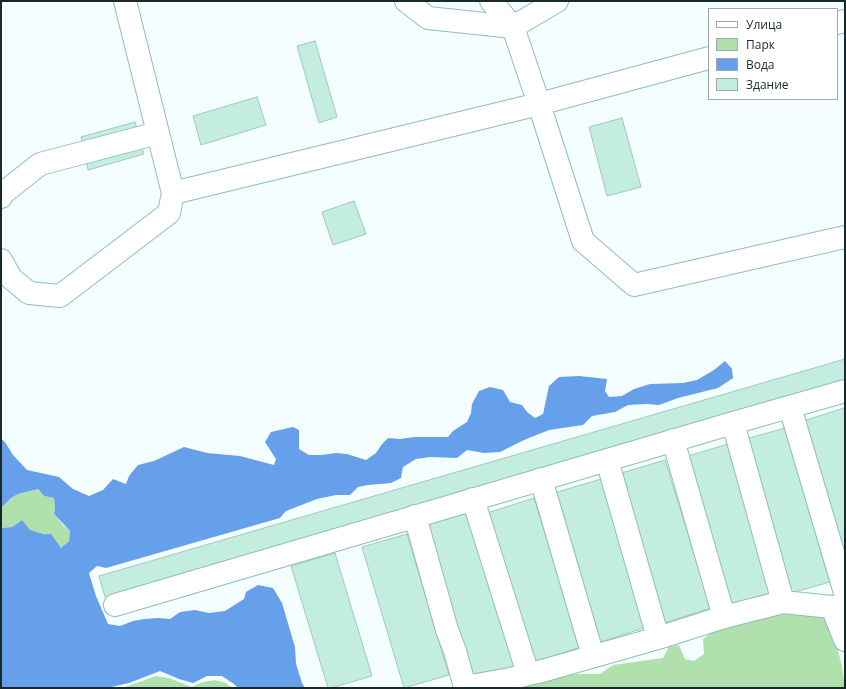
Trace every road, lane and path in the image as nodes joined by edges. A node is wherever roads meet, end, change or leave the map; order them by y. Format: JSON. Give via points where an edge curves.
{"nodes":[{"id":1,"x":126,"y":1,"type":"edge"},
{"id":2,"x":406,"y":1,"type":"edge"},
{"id":3,"x":491,"y":1,"type":"edge"},
{"id":4,"x":557,"y":1,"type":"edge"},
{"id":5,"x":513,"y":27,"type":"junction"},
{"id":6,"x":708,"y":58,"type":"edge"},
{"id":7,"x":539,"y":104,"type":"junction"},
{"id":8,"x":158,"y":133,"type":"junction"},
{"id":9,"x":173,"y":193,"type":"junction"},
{"id":10,"x":1,"y":197,"type":"edge"},
{"id":11,"x":845,"y":237,"type":"edge"},
{"id":12,"x":1,"y":260,"type":"edge"},
{"id":13,"x":845,"y":391,"type":"edge"},
{"id":14,"x":790,"y":407,"type":"junction"},
{"id":15,"x":733,"y":423,"type":"junction"},
{"id":16,"x":673,"y":440,"type":"junction"},
{"id":17,"x":607,"y":460,"type":"junction"},
{"id":18,"x":541,"y":479,"type":"junction"},
{"id":19,"x":473,"y":499,"type":"junction"},
{"id":20,"x":415,"y":516,"type":"junction"},
{"id":21,"x":783,"y":602,"type":"junction"},
{"id":22,"x":841,"y":602,"type":"edge"},
{"id":23,"x":115,"y":605,"type":"dead end"},
{"id":24,"x":724,"y":617,"type":"junction"},
{"id":25,"x":658,"y":638,"type":"junction"},
{"id":26,"x":845,"y":640,"type":"edge"},
{"id":27,"x":593,"y":656,"type":"junction"},
{"id":28,"x":528,"y":674,"type":"junction"}],
"edges":[{"from":1,"to":8,"type":"lane"},
{"from":2,"to":5,"type":"lane","via":[[428,18]]},
{"from":3,"to":5,"type":"lane"},
{"from":4,"to":5,"type":"lane"},
{"from":5,"to":7,"type":"lane"},
{"from":6,"to":7,"type":"lane"},
{"from":7,"to":9,"type":"lane"},
{"from":7,"to":11,"type":"lane","via":[[583,241],[634,285]]},
{"from":8,"to":9,"type":"lane"},
{"from":8,"to":10,"type":"lane","via":[[40,164]]},
{"from":9,"to":12,"type":"lane","via":[[169,213],[60,296],[28,293],[11,278]]},
{"from":13,"to":14,"type":"lane"},
{"from":14,"to":15,"type":"lane"},
{"from":14,"to":22,"type":"lane"},
{"from":15,"to":16,"type":"lane"},
{"from":15,"to":21,"type":"lane"},
{"from":16,"to":17,"type":"lane"},
{"from":16,"to":24,"type":"lane"},
{"from":17,"to":18,"type":"lane"},
{"from":17,"to":25,"type":"lane"},
{"from":18,"to":19,"type":"lane"},
{"from":18,"to":27,"type":"lane"},
{"from":19,"to":20,"type":"lane"},
{"from":19,"to":28,"type":"lane"},
{"from":20,"to":23,"type":"lane"},
{"from":20,"to":28,"type":"lane","via":[[465,687]]},
{"from":21,"to":22,"type":"lane"},
{"from":21,"to":24,"type":"lane"},
{"from":22,"to":26,"type":"lane"},
{"from":24,"to":25,"type":"lane"},
{"from":25,"to":27,"type":"lane"},
{"from":27,"to":28,"type":"lane"}]}
